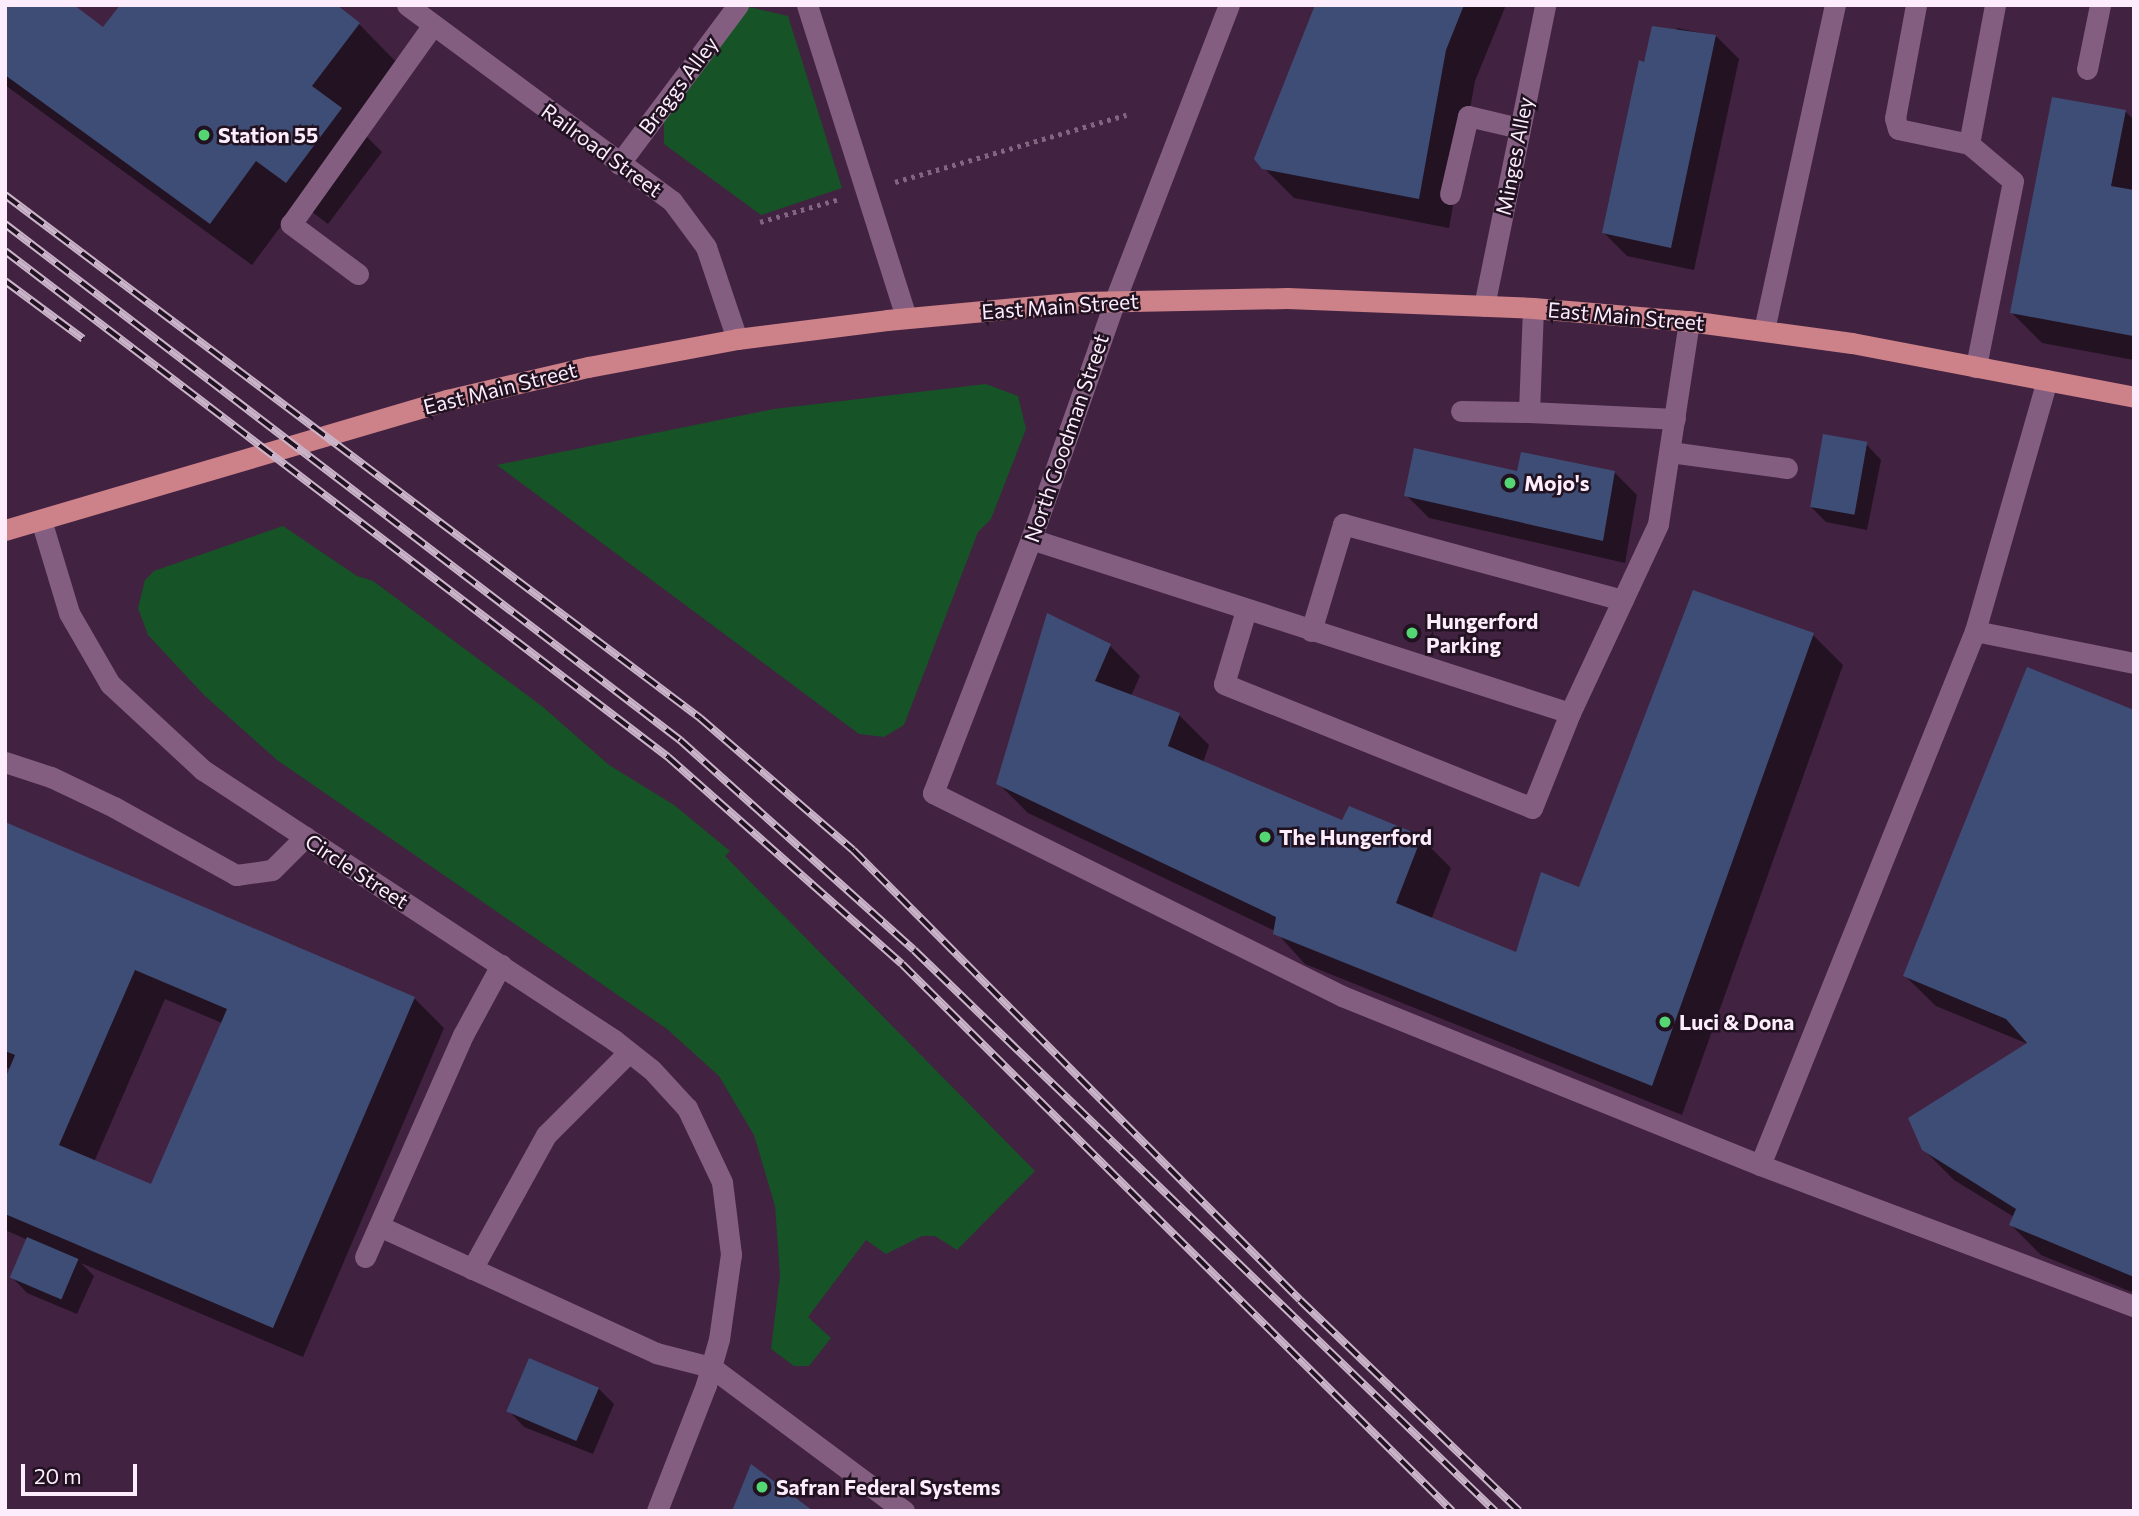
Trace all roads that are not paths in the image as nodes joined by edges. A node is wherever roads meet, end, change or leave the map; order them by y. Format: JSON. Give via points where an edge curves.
{"nodes":[{"id":1,"x":737,"y":5,"type":"edge"},
{"id":2,"x":807,"y":5,"type":"edge"},
{"id":3,"x":1229,"y":5,"type":"edge"},
{"id":4,"x":1545,"y":5,"type":"edge"},
{"id":5,"x":1835,"y":5,"type":"edge"},
{"id":6,"x":1916,"y":5,"type":"edge"},
{"id":7,"x":1995,"y":5,"type":"edge"},
{"id":8,"x":2100,"y":5,"type":"edge"},
{"id":9,"x":410,"y":6,"type":"edge"},
{"id":10,"x":433,"y":25,"type":"junction"},
{"id":11,"x":2087,"y":69,"type":"dead end"},
{"id":12,"x":1519,"y":128,"type":"junction"},
{"id":13,"x":1969,"y":144,"type":"junction"},
{"id":14,"x":619,"y":164,"type":"junction"},
{"id":15,"x":1450,"y":194,"type":"dead end"},
{"id":16,"x":358,"y":274,"type":"dead end"},
{"id":17,"x":1115,"y":300,"type":"junction"},
{"id":18,"x":1484,"y":306,"type":"junction"},
{"id":19,"x":1533,"y":308,"type":"junction"},
{"id":20,"x":906,"y":318,"type":"junction"},
{"id":21,"x":1689,"y":321,"type":"junction"},
{"id":22,"x":1764,"y":330,"type":"junction"},
{"id":23,"x":737,"y":340,"type":"junction"},
{"id":24,"x":1976,"y":367,"type":"junction"},
{"id":25,"x":2047,"y":380,"type":"junction"},
{"id":26,"x":2134,"y":397,"type":"edge"},
{"id":27,"x":1461,"y":411,"type":"dead end"},
{"id":28,"x":1528,"y":412,"type":"junction"},
{"id":29,"x":1675,"y":419,"type":"junction"},
{"id":30,"x":1670,"y":452,"type":"junction"},
{"id":31,"x":1787,"y":468,"type":"dead end"},
{"id":32,"x":41,"y":520,"type":"junction"},
{"id":33,"x":5,"y":530,"type":"edge"},
{"id":34,"x":1031,"y":538,"type":"junction"},
{"id":35,"x":1623,"y":600,"type":"junction"},
{"id":36,"x":1246,"y":610,"type":"junction"},
{"id":37,"x":1311,"y":631,"type":"junction"},
{"id":38,"x":1975,"y":631,"type":"junction"},
{"id":39,"x":2134,"y":663,"type":"edge"},
{"id":40,"x":1570,"y":713,"type":"junction"},
{"id":41,"x":5,"y":762,"type":"edge"},
{"id":42,"x":305,"y":837,"type":"junction"},
{"id":43,"x":501,"y":965,"type":"junction"},
{"id":44,"x":629,"y":1052,"type":"junction"},
{"id":45,"x":1760,"y":1165,"type":"junction"},
{"id":46,"x":379,"y":1226,"type":"junction"},
{"id":47,"x":365,"y":1257,"type":"dead end"},
{"id":48,"x":472,"y":1269,"type":"junction"},
{"id":49,"x":2134,"y":1306,"type":"edge"},
{"id":50,"x":711,"y":1367,"type":"junction"},
{"id":51,"x":657,"y":1511,"type":"edge"},
{"id":52,"x":904,"y":1511,"type":"edge"}],
"edges":[{"from":1,"to":14,"type":"main road","name":"Braggs Alley"},
{"from":2,"to":20,"type":"main road"},
{"from":3,"to":17,"type":"main road","name":"North Goodman Street"},
{"from":4,"to":12,"type":"main road","name":"Minges Alley"},
{"from":5,"to":22,"type":"main road"},
{"from":6,"to":13,"type":"main road","via":[[1895,118],[1898,129]]},
{"from":7,"to":13,"type":"main road"},
{"from":8,"to":11,"type":"main road"},
{"from":9,"to":10,"type":"main road","name":"Railroad Street"},
{"from":10,"to":14,"type":"main road","name":"Railroad Street"},
{"from":10,"to":16,"type":"main road","via":[[291,224]]},
{"from":12,"to":15,"type":"main road","via":[[1468,116]]},
{"from":12,"to":18,"type":"main road","name":"Minges Alley"},
{"from":13,"to":24,"type":"main road","via":[[2013,181]]},
{"from":14,"to":23,"type":"main road","name":"Railroad Street","via":[[672,201],[691,222],[719,276]]},
{"from":17,"to":18,"type":"main road","name":"East Main Street","via":[[1287,298]]},
{"from":17,"to":20,"type":"main road","name":"East Main Street"},
{"from":17,"to":34,"type":"main road","name":"North Goodman Street"},
{"from":18,"to":19,"type":"main road","name":"East Main Street"},
{"from":19,"to":21,"type":"main road","name":"East Main Street"},
{"from":19,"to":28,"type":"main road"},
{"from":20,"to":23,"type":"main road","name":"East Main Street"},
{"from":21,"to":22,"type":"main road","name":"East Main Street"},
{"from":21,"to":29,"type":"main road"},
{"from":22,"to":24,"type":"main road","name":"East Main Street"},
{"from":23,"to":32,"type":"main road","name":"East Main Street","via":[[447,400]]},
{"from":24,"to":25,"type":"main road","name":"East Main Street"},
{"from":25,"to":26,"type":"main road","name":"East Main Street"},
{"from":25,"to":38,"type":"main road"},
{"from":27,"to":28,"type":"main road"},
{"from":28,"to":29,"type":"main road"},
{"from":29,"to":30,"type":"main road"},
{"from":30,"to":31,"type":"main road"},
{"from":30,"to":35,"type":"main road","via":[[1658,524]]},
{"from":32,"to":33,"type":"main road","name":"East Main Street"},
{"from":32,"to":42,"type":"main road","name":"Circle Street","via":[[69,613],[110,684],[203,770]]},
{"from":34,"to":36,"type":"main road"},
{"from":34,"to":45,"type":"main road","name":"North Goodman Street","via":[[933,793],[1342,996]]},
{"from":35,"to":37,"type":"main road","via":[[1343,524]]},
{"from":35,"to":40,"type":"main road"},
{"from":36,"to":37,"type":"main road"},
{"from":36,"to":40,"type":"main road","via":[[1224,684],[1532,808]]},
{"from":37,"to":40,"type":"main road"},
{"from":38,"to":39,"type":"main road"},
{"from":38,"to":45,"type":"main road"},
{"from":41,"to":42,"type":"main road","via":[[104,802],[236,875],[272,870]]},
{"from":42,"to":43,"type":"main road","name":"Circle Street"},
{"from":43,"to":44,"type":"main road","name":"Circle Street"},
{"from":43,"to":46,"type":"main road","via":[[463,1035]]},
{"from":44,"to":48,"type":"main road","via":[[546,1135]]},
{"from":44,"to":50,"type":"main road","name":"Circle Street","via":[[687,1108],[722,1182],[731,1254],[728,1293]]},
{"from":45,"to":49,"type":"main road"},
{"from":46,"to":47,"type":"main road"},
{"from":46,"to":48,"type":"main road"},
{"from":48,"to":50,"type":"main road","via":[[656,1353]]},
{"from":50,"to":51,"type":"main road"},
{"from":50,"to":52,"type":"main road"}]}
